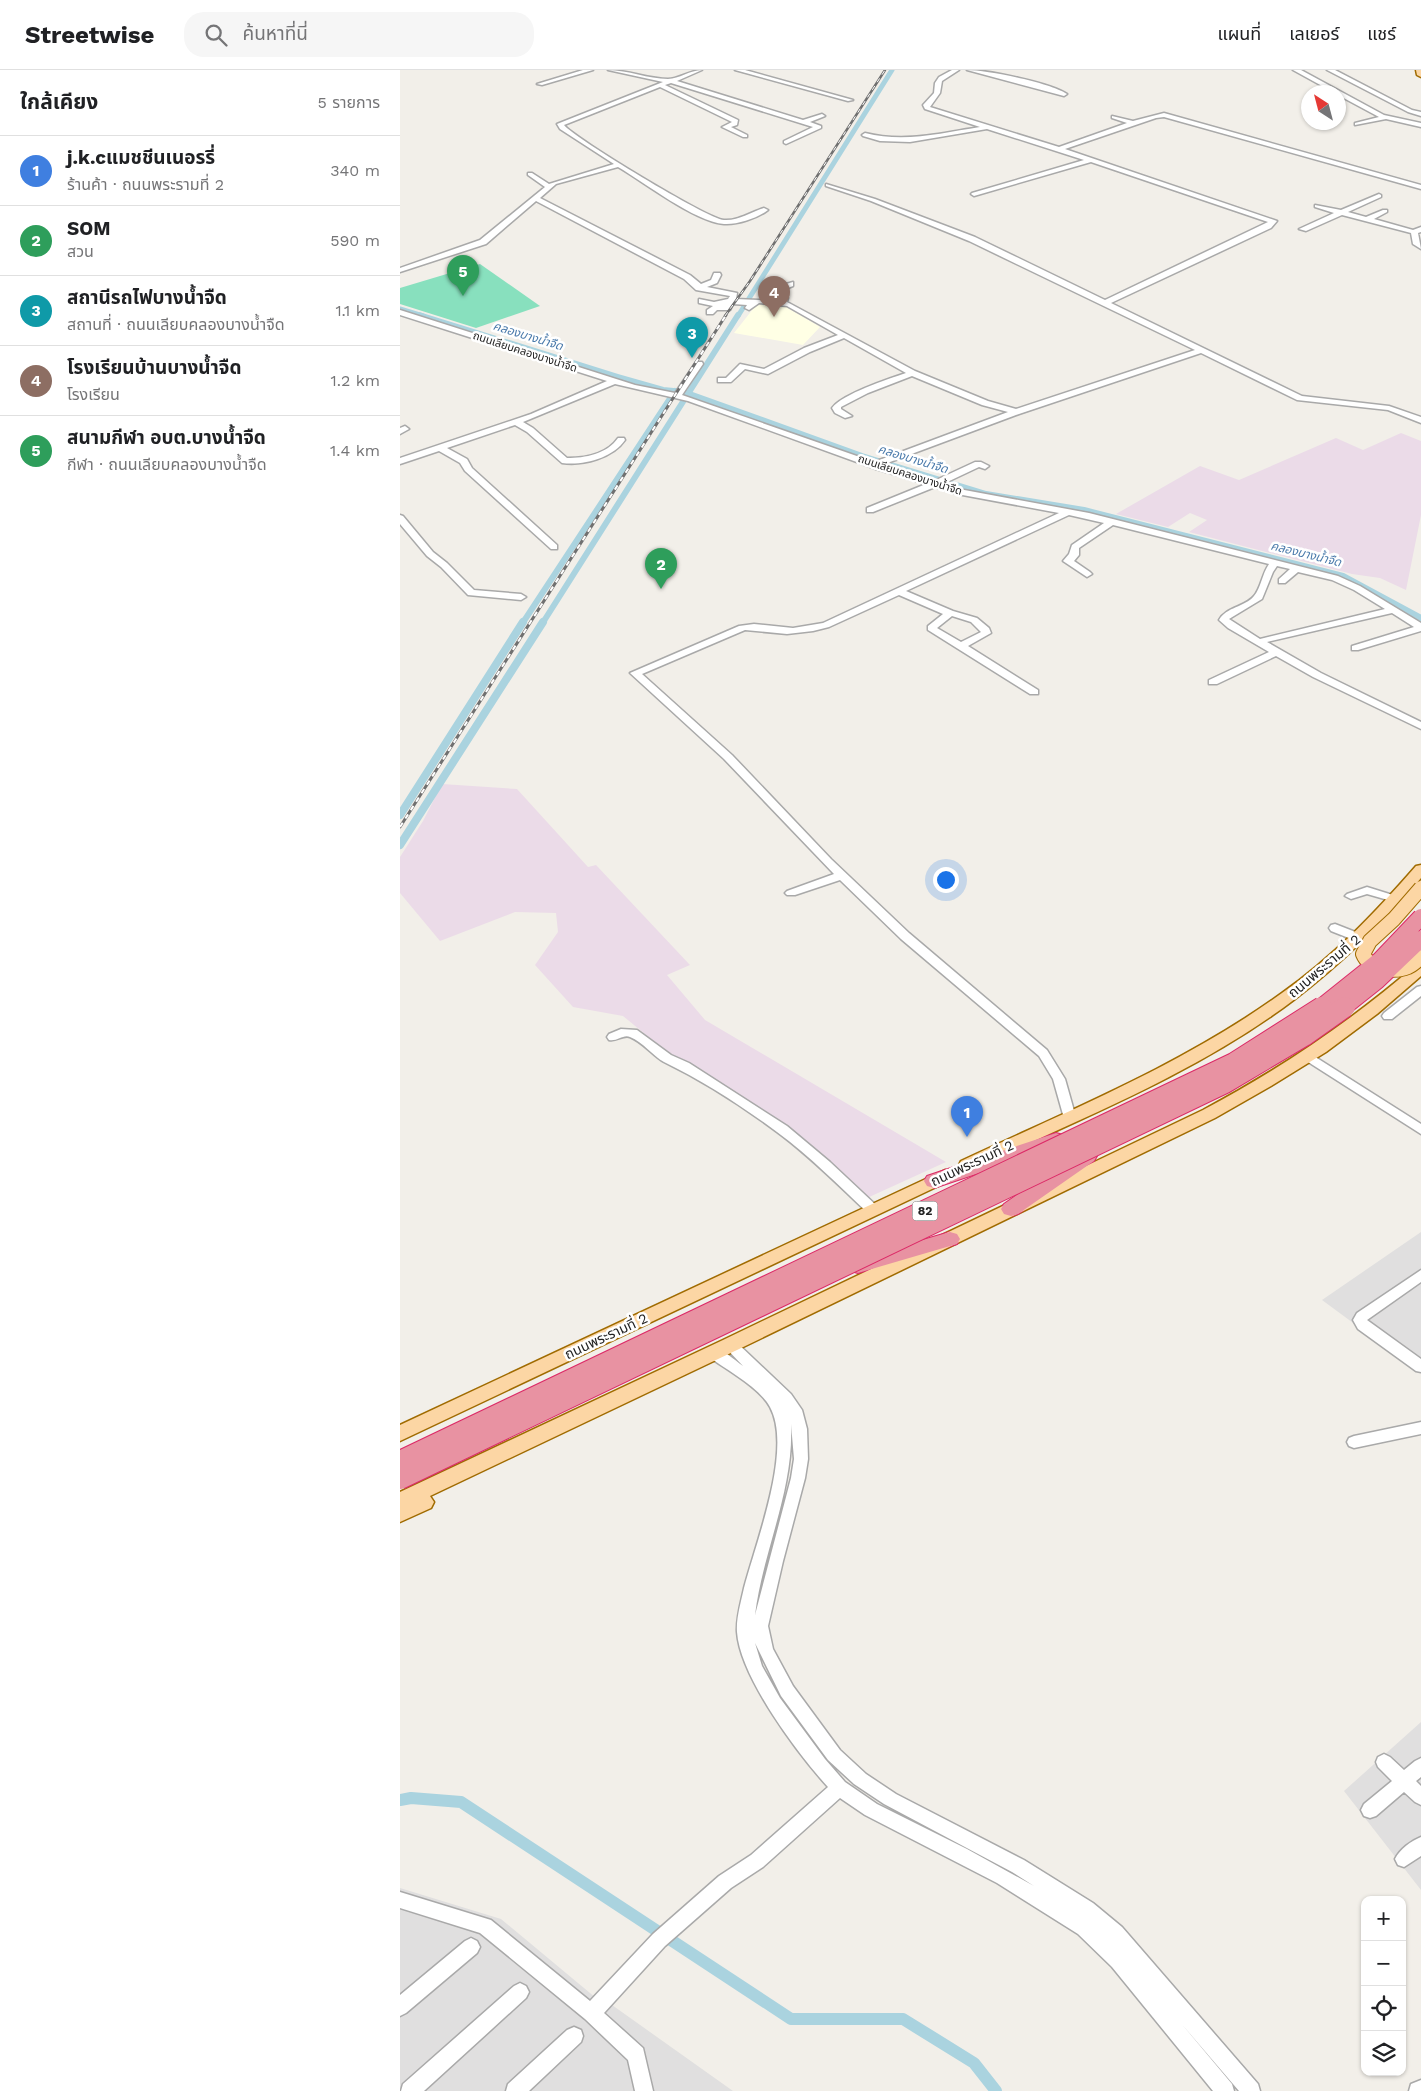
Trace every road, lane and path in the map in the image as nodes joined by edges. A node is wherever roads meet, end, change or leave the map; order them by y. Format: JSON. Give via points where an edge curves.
{"nodes":[{"id":1,"x":590,"y":70,"type":"edge"},
{"id":2,"x":611,"y":70,"type":"edge"},
{"id":3,"x":699,"y":70,"type":"edge"},
{"id":4,"x":738,"y":70,"type":"edge"},
{"id":5,"x":956,"y":70,"type":"edge"},
{"id":6,"x":970,"y":70,"type":"edge"},
{"id":7,"x":1296,"y":70,"type":"edge"},
{"id":8,"x":1330,"y":70,"type":"edge"},
{"id":9,"x":1420,"y":70,"type":"edge"},
{"id":10,"x":1421,"y":76,"type":"edge"},
{"id":11,"x":669,"y":81,"type":"junction"},
{"id":12,"x":540,"y":84,"type":"dead end"},
{"id":13,"x":660,"y":85,"type":"junction"},
{"id":14,"x":1064,"y":94,"type":"dead end"},
{"id":15,"x":687,"y":97,"type":"junction"},
{"id":16,"x":680,"y":100,"type":"dead end"},
{"id":17,"x":850,"y":100,"type":"dead end"},
{"id":18,"x":1421,"y":114,"type":"edge"},
{"id":19,"x":822,"y":116,"type":"dead end"},
{"id":20,"x":1114,"y":117,"type":"dead end"},
{"id":21,"x":1386,"y":117,"type":"junction"},
{"id":22,"x":804,"y":122,"type":"junction"},
{"id":23,"x":1135,"y":124,"type":"junction"},
{"id":24,"x":1357,"y":124,"type":"dead end"},
{"id":25,"x":1421,"y":125,"type":"edge"},
{"id":26,"x":988,"y":128,"type":"junction"},
{"id":27,"x":865,"y":135,"type":"dead end"},
{"id":28,"x":745,"y":136,"type":"dead end"},
{"id":29,"x":786,"y":142,"type":"dead end"},
{"id":30,"x":1060,"y":149,"type":"junction"},
{"id":31,"x":1091,"y":160,"type":"junction"},
{"id":32,"x":619,"y":165,"type":"junction"},
{"id":33,"x":530,"y":174,"type":"dead end"},
{"id":34,"x":828,"y":185,"type":"dead end"},
{"id":35,"x":549,"y":187,"type":"junction"},
{"id":36,"x":1421,"y":187,"type":"edge"},
{"id":37,"x":974,"y":194,"type":"dead end"},
{"id":38,"x":1378,"y":196,"type":"dead end"},
{"id":39,"x":536,"y":198,"type":"junction"},
{"id":40,"x":561,"y":205,"type":"dead end"},
{"id":41,"x":1317,"y":206,"type":"dead end"},
{"id":42,"x":764,"y":210,"type":"dead end"},
{"id":43,"x":1385,"y":210,"type":"dead end"},
{"id":44,"x":1340,"y":212,"type":"junction"},
{"id":45,"x":1368,"y":219,"type":"junction"},
{"id":46,"x":1401,"y":222,"type":"dead end"},
{"id":47,"x":1393,"y":226,"type":"junction"},
{"id":48,"x":1302,"y":229,"type":"dead end"},
{"id":49,"x":1418,"y":231,"type":"edge"},
{"id":50,"x":1421,"y":247,"type":"edge"},
{"id":51,"x":400,"y":270,"type":"edge"},
{"id":52,"x":717,"y":275,"type":"dead end"},
{"id":53,"x":790,"y":284,"type":"dead end"},
{"id":54,"x":702,"y":289,"type":"junction"},
{"id":55,"x":735,"y":302,"type":"junction"},
{"id":56,"x":783,"y":303,"type":"junction"},
{"id":57,"x":1105,"y":303,"type":"junction"},
{"id":58,"x":400,"y":312,"type":"edge"},
{"id":59,"x":710,"y":312,"type":"dead end"},
{"id":60,"x":845,"y":335,"type":"junction"},
{"id":61,"x":1202,"y":350,"type":"junction"},
{"id":62,"x":699,"y":364,"type":"dead end"},
{"id":63,"x":912,"y":373,"type":"junction"},
{"id":64,"x":722,"y":380,"type":"dead end"},
{"id":65,"x":615,"y":382,"type":"junction"},
{"id":66,"x":678,"y":395,"type":"dead end"},
{"id":67,"x":1016,"y":412,"type":"junction"},
{"id":68,"x":848,"y":416,"type":"dead end"},
{"id":69,"x":1421,"y":420,"type":"edge"},
{"id":70,"x":516,"y":422,"type":"junction"},
{"id":71,"x":621,"y":440,"type":"dead end"},
{"id":72,"x":441,"y":448,"type":"junction"},
{"id":73,"x":400,"y":462,"type":"edge"},
{"id":74,"x":876,"y":465,"type":"junction"},
{"id":75,"x":985,"y":466,"type":"dead end"},
{"id":76,"x":939,"y":482,"type":"junction"},
{"id":77,"x":870,"y":510,"type":"dead end"},
{"id":78,"x":1068,"y":512,"type":"junction"},
{"id":79,"x":400,"y":518,"type":"edge"},
{"id":80,"x":1111,"y":522,"type":"junction"},
{"id":81,"x":554,"y":546,"type":"dead end"},
{"id":82,"x":1275,"y":563,"type":"junction"},
{"id":83,"x":1297,"y":568,"type":"junction"},
{"id":84,"x":1087,"y":574,"type":"dead end"},
{"id":85,"x":1282,"y":581,"type":"dead end"},
{"id":86,"x":898,"y":591,"type":"junction"},
{"id":87,"x":521,"y":597,"type":"dead end"},
{"id":88,"x":1393,"y":610,"type":"junction"},
{"id":89,"x":950,"y":613,"type":"junction"},
{"id":90,"x":1421,"y":627,"type":"edge"},
{"id":91,"x":1264,"y":640,"type":"dead end"},
{"id":92,"x":961,"y":646,"type":"junction"},
{"id":93,"x":1355,"y":648,"type":"dead end"},
{"id":94,"x":1276,"y":652,"type":"junction"},
{"id":95,"x":1214,"y":682,"type":"dead end"},
{"id":96,"x":1034,"y":692,"type":"dead end"},
{"id":97,"x":1421,"y":726,"type":"edge"},
{"id":98,"x":1421,"y":870,"type":"edge"},
{"id":99,"x":842,"y":875,"type":"junction"},
{"id":100,"x":1421,"y":888,"type":"edge"},
{"id":101,"x":791,"y":893,"type":"dead end"},
{"id":102,"x":1351,"y":896,"type":"dead end"},
{"id":103,"x":1395,"y":899,"type":"junction"},
{"id":104,"x":1421,"y":911,"type":"edge"},
{"id":105,"x":1421,"y":917,"type":"edge"},
{"id":106,"x":1335,"y":928,"type":"dead end"},
{"id":107,"x":1359,"y":938,"type":"junction"},
{"id":108,"x":1421,"y":940,"type":"edge"},
{"id":109,"x":1421,"y":957,"type":"edge"},
{"id":110,"x":1421,"y":968,"type":"edge"},
{"id":111,"x":1416,"y":991,"type":"edge"},
{"id":112,"x":1388,"y":1016,"type":"dead end"},
{"id":113,"x":613,"y":1037,"type":"dead end"},
{"id":114,"x":1309,"y":1057,"type":"junction"},
{"id":115,"x":1070,"y":1118,"type":"junction"},
{"id":116,"x":1086,"y":1130,"type":"junction"},
{"id":117,"x":1421,"y":1130,"type":"edge"},
{"id":118,"x":1102,"y":1145,"type":"junction"},
{"id":119,"x":934,"y":1181,"type":"junction"},
{"id":120,"x":1011,"y":1209,"type":"junction"},
{"id":121,"x":873,"y":1210,"type":"junction"},
{"id":122,"x":950,"y":1239,"type":"junction"},
{"id":123,"x":840,"y":1271,"type":"junction"},
{"id":124,"x":1421,"y":1275,"type":"edge"},
{"id":125,"x":722,"y":1349,"type":"junction"},
{"id":126,"x":1421,"y":1367,"type":"edge"},
{"id":127,"x":676,"y":1370,"type":"junction"},
{"id":128,"x":508,"y":1381,"type":"junction"},
{"id":129,"x":785,"y":1406,"type":"junction"},
{"id":130,"x":400,"y":1424,"type":"edge"},
{"id":131,"x":1421,"y":1428,"type":"edge"},
{"id":132,"x":400,"y":1433,"type":"edge"},
{"id":133,"x":1354,"y":1442,"type":"dead end"},
{"id":134,"x":400,"y":1454,"type":"edge"},
{"id":135,"x":400,"y":1461,"type":"edge"},
{"id":136,"x":400,"y":1480,"type":"edge"},
{"id":137,"x":400,"y":1502,"type":"edge"},
{"id":138,"x":400,"y":1514,"type":"edge"},
{"id":139,"x":1384,"y":1762,"type":"dead end"},
{"id":140,"x":1421,"y":1766,"type":"edge"},
{"id":141,"x":1404,"y":1782,"type":"junction"},
{"id":142,"x":840,"y":1788,"type":"junction"},
{"id":143,"x":1421,"y":1797,"type":"edge"},
{"id":144,"x":1370,"y":1810,"type":"dead end"},
{"id":145,"x":1421,"y":1845,"type":"edge"},
{"id":146,"x":1404,"y":1860,"type":"dead end"},
{"id":147,"x":400,"y":1900,"type":"edge"},
{"id":148,"x":471,"y":1947,"type":"dead end"},
{"id":149,"x":1132,"y":1965,"type":"junction"},
{"id":150,"x":520,"y":1992,"type":"dead end"},
{"id":151,"x":400,"y":2007,"type":"edge"},
{"id":152,"x":591,"y":2013,"type":"junction"},
{"id":153,"x":574,"y":2036,"type":"dead end"},
{"id":154,"x":410,"y":2091,"type":"edge"},
{"id":155,"x":515,"y":2091,"type":"edge"},
{"id":156,"x":644,"y":2091,"type":"edge"},
{"id":157,"x":1225,"y":2091,"type":"edge"},
{"id":158,"x":1251,"y":2091,"type":"edge"}],
"edges":[{"from":1,"to":12,"type":"street"},
{"from":2,"to":11,"type":"street"},
{"from":3,"to":11,"type":"street"},
{"from":4,"to":17,"type":"street"},
{"from":5,"to":26,"type":"street","via":[[937,82],[937,93],[926,107]]},
{"from":6,"to":14,"type":"street"},
{"from":7,"to":21,"type":"street"},
{"from":8,"to":18,"type":"street"},
{"from":9,"to":10,"type":"main road"},
{"from":11,"to":13,"type":"street"},
{"from":11,"to":22,"type":"street"},
{"from":13,"to":15,"type":"street"},
{"from":13,"to":32,"type":"street","via":[[560,124]]},
{"from":15,"to":16,"type":"street"},
{"from":15,"to":28,"type":"street","via":[[736,120],[735,124],[725,127]]},
{"from":19,"to":22,"type":"street"},
{"from":20,"to":23,"type":"street"},
{"from":21,"to":24,"type":"street"},
{"from":21,"to":25,"type":"street"},
{"from":22,"to":29,"type":"street","via":[[819,128]]},
{"from":23,"to":30,"type":"street"},
{"from":23,"to":36,"type":"street","via":[[1164,115]]},
{"from":26,"to":27,"type":"street","via":[[913,140]]},
{"from":26,"to":30,"type":"street"},
{"from":30,"to":31,"type":"street"},
{"from":31,"to":37,"type":"street"},
{"from":31,"to":57,"type":"street","via":[[1273,221]]},
{"from":32,"to":35,"type":"street","via":[[559,181]]},
{"from":32,"to":42,"type":"street","via":[[719,221],[742,218]]},
{"from":33,"to":35,"type":"street"},
{"from":34,"to":57,"type":"street","via":[[972,239]]},
{"from":35,"to":39,"type":"street"},
{"from":38,"to":44,"type":"street"},
{"from":39,"to":40,"type":"street"},
{"from":39,"to":51,"type":"street","via":[[483,242]]},
{"from":39,"to":54,"type":"street","via":[[687,277]]},
{"from":41,"to":44,"type":"street"},
{"from":43,"to":45,"type":"street"},
{"from":44,"to":45,"type":"street"},
{"from":44,"to":48,"type":"street"},
{"from":45,"to":47,"type":"street"},
{"from":46,"to":47,"type":"street"},
{"from":47,"to":49,"type":"street"},
{"from":49,"to":50,"type":"street","via":[[1417,244]]},
{"from":52,"to":54,"type":"street"},
{"from":53,"to":56,"type":"street","via":[[775,290],[784,298]]},
{"from":54,"to":55,"type":"street","via":[[734,295]]},
{"from":54,"to":55,"type":"street","via":[[699,300],[714,304]]},
{"from":55,"to":56,"type":"street","via":[[750,305],[760,301]]},
{"from":55,"to":59,"type":"street","via":[[727,308],[715,308]]},
{"from":56,"to":60,"type":"street"},
{"from":57,"to":61,"type":"street"},
{"from":58,"to":65,"type":"street","name":"ถนนเลียบคลองบางน้ำจืด"},
{"from":60,"to":63,"type":"street"},
{"from":60,"to":64,"type":"street","via":[[765,372],[733,367],[728,380]]},
{"from":61,"to":67,"type":"street"},
{"from":61,"to":69,"type":"street","via":[[1305,400],[1379,406]]},
{"from":62,"to":66,"type":"street"},
{"from":63,"to":67,"type":"street","via":[[985,404]]},
{"from":63,"to":68,"type":"street","via":[[838,405],[838,411]]},
{"from":65,"to":70,"type":"street"},
{"from":65,"to":74,"type":"street","name":"ถนนเลียบคลองบางน้ำจืด","via":[[690,399]]},
{"from":67,"to":74,"type":"street"},
{"from":70,"to":71,"type":"street","via":[[565,460],[611,452]]},
{"from":70,"to":72,"type":"street"},
{"from":72,"to":73,"type":"street"},
{"from":72,"to":81,"type":"street","via":[[464,461],[468,469]]},
{"from":74,"to":76,"type":"street","name":"ถนนเลียบคลองบางน้ำจืด"},
{"from":75,"to":76,"type":"street","via":[[978,464]]},
{"from":76,"to":77,"type":"street"},
{"from":76,"to":78,"type":"street","name":"ถนนเลียบคลองบางน้ำจืด","via":[[976,496]]},
{"from":78,"to":80,"type":"street","name":"ถนนเลียบคลองบางน้ำจืด"},
{"from":78,"to":86,"type":"street"},
{"from":79,"to":87,"type":"street","via":[[430,554],[471,593]]},
{"from":80,"to":82,"type":"street","name":"ถนนเลียบคลองบางน้ำจืด"},
{"from":80,"to":84,"type":"street","via":[[1075,547],[1068,562]]},
{"from":82,"to":83,"type":"street","name":"ถนนเลียบคลองบางน้ำจืด"},
{"from":82,"to":94,"type":"street","via":[[1268,572],[1259,597],[1224,618],[1231,626]]},
{"from":83,"to":85,"type":"street"},
{"from":83,"to":88,"type":"street","name":"ถนนเลียบคลองบางน้ำจืด","via":[[1340,580]]},
{"from":86,"to":89,"type":"street"},
{"from":86,"to":99,"type":"street","via":[[815,629],[750,626],[635,673],[733,762]]},
{"from":88,"to":90,"type":"street","name":"ถนนเลียบคลองบางน้ำจืด"},
{"from":88,"to":91,"type":"street"},
{"from":89,"to":92,"type":"street","via":[[931,628]]},
{"from":89,"to":92,"type":"street","via":[[974,620],[986,630],[980,638]]},
{"from":90,"to":93,"type":"street"},
{"from":92,"to":96,"type":"street"},
{"from":94,"to":95,"type":"street"},
{"from":94,"to":97,"type":"street"},
{"from":98,"to":103,"type":"main road","name":"ถนนพระรามที่ 2"},
{"from":99,"to":101,"type":"street"},
{"from":99,"to":115,"type":"street","via":[[905,936],[1043,1053],[1059,1079]]},
{"from":100,"to":109,"type":"main road","bridge":true,"via":[[1369,944],[1364,955],[1371,963],[1390,970],[1405,968]]},
{"from":102,"to":103,"type":"street","via":[[1367,890]]},
{"from":103,"to":107,"type":"main road","name":"ถนนพระรามที่ 2"},
{"from":104,"to":116,"type":"highway","name":"ถนนพระรามที่ 2","via":[[1365,968],[1291,1024],[1225,1063]]},
{"from":105,"to":135,"type":"highway","number":"82","bridge":true,"via":[[1378,961],[1330,1001],[1234,1063]]},
{"from":106,"to":107,"type":"street"},
{"from":107,"to":115,"type":"main road","name":"ถนนพระรามที่ 2","via":[[1289,996],[1219,1042]]},
{"from":108,"to":118,"type":"highway","via":[[1366,993],[1294,1045],[1219,1089]]},
{"from":108,"to":136,"type":"highway","number":"82","bridge":true,"via":[[1336,1014],[1225,1083]]},
{"from":110,"to":111,"type":"main road"},
{"from":111,"to":112,"type":"street"},
{"from":111,"to":114,"type":"main road","via":[[1370,1012]]},
{"from":113,"to":121,"type":"street","via":[[633,1033],[667,1058],[685,1066],[782,1129]]},
{"from":114,"to":117,"type":"street"},
{"from":114,"to":120,"type":"main road","via":[[1217,1110]]},
{"from":115,"to":119,"type":"main road","name":"ถนนพระรามที่ 2"},
{"from":116,"to":119,"type":"highway"},
{"from":116,"to":134,"type":"highway","name":"ถนนพระรามที่ 2"},
{"from":118,"to":120,"type":"highway"},
{"from":118,"to":123,"type":"highway"},
{"from":119,"to":121,"type":"main road","name":"ถนนพระรามที่ 2"},
{"from":120,"to":122,"type":"main road"},
{"from":121,"to":128,"type":"main road","name":"ถนนพระรามที่ 2"},
{"from":122,"to":123,"type":"highway"},
{"from":122,"to":125,"type":"main road"},
{"from":123,"to":136,"type":"highway"},
{"from":124,"to":126,"type":"street","via":[[1360,1320]]},
{"from":125,"to":127,"type":"main road"},
{"from":125,"to":129,"type":"street","via":[[759,1381],[776,1403]]},
{"from":127,"to":137,"type":"main road"},
{"from":127,"to":138,"type":"main road","via":[[581,1425]]},
{"from":128,"to":130,"type":"main road"},
{"from":128,"to":132,"type":"main road","name":"ถนนพระรามที่ 2"},
{"from":129,"to":142,"type":"street","via":[[785,1446],[780,1485],[748,1606],[747,1645],[759,1676],[779,1710]]},
{"from":129,"to":149,"type":"street","via":[[795,1410],[800,1429],[801,1459],[760,1626],[765,1650],[787,1691],[834,1754],[874,1789],[1018,1866],[1087,1909],[1116,1933]]},
{"from":131,"to":133,"type":"street"},
{"from":139,"to":141,"type":"street"},
{"from":140,"to":141,"type":"street"},
{"from":141,"to":143,"type":"street"},
{"from":141,"to":144,"type":"street"},
{"from":142,"to":149,"type":"street","via":[[858,1802],[1056,1909]]},
{"from":142,"to":152,"type":"street","via":[[757,1861],[725,1882],[659,1940]]},
{"from":145,"to":146,"type":"street"},
{"from":147,"to":152,"type":"street","via":[[485,1926]]},
{"from":148,"to":151,"type":"street"},
{"from":149,"to":157,"type":"street"},
{"from":149,"to":158,"type":"street"},
{"from":150,"to":154,"type":"street"},
{"from":152,"to":156,"type":"street","via":[[636,2055]]},
{"from":153,"to":155,"type":"street"}]}
